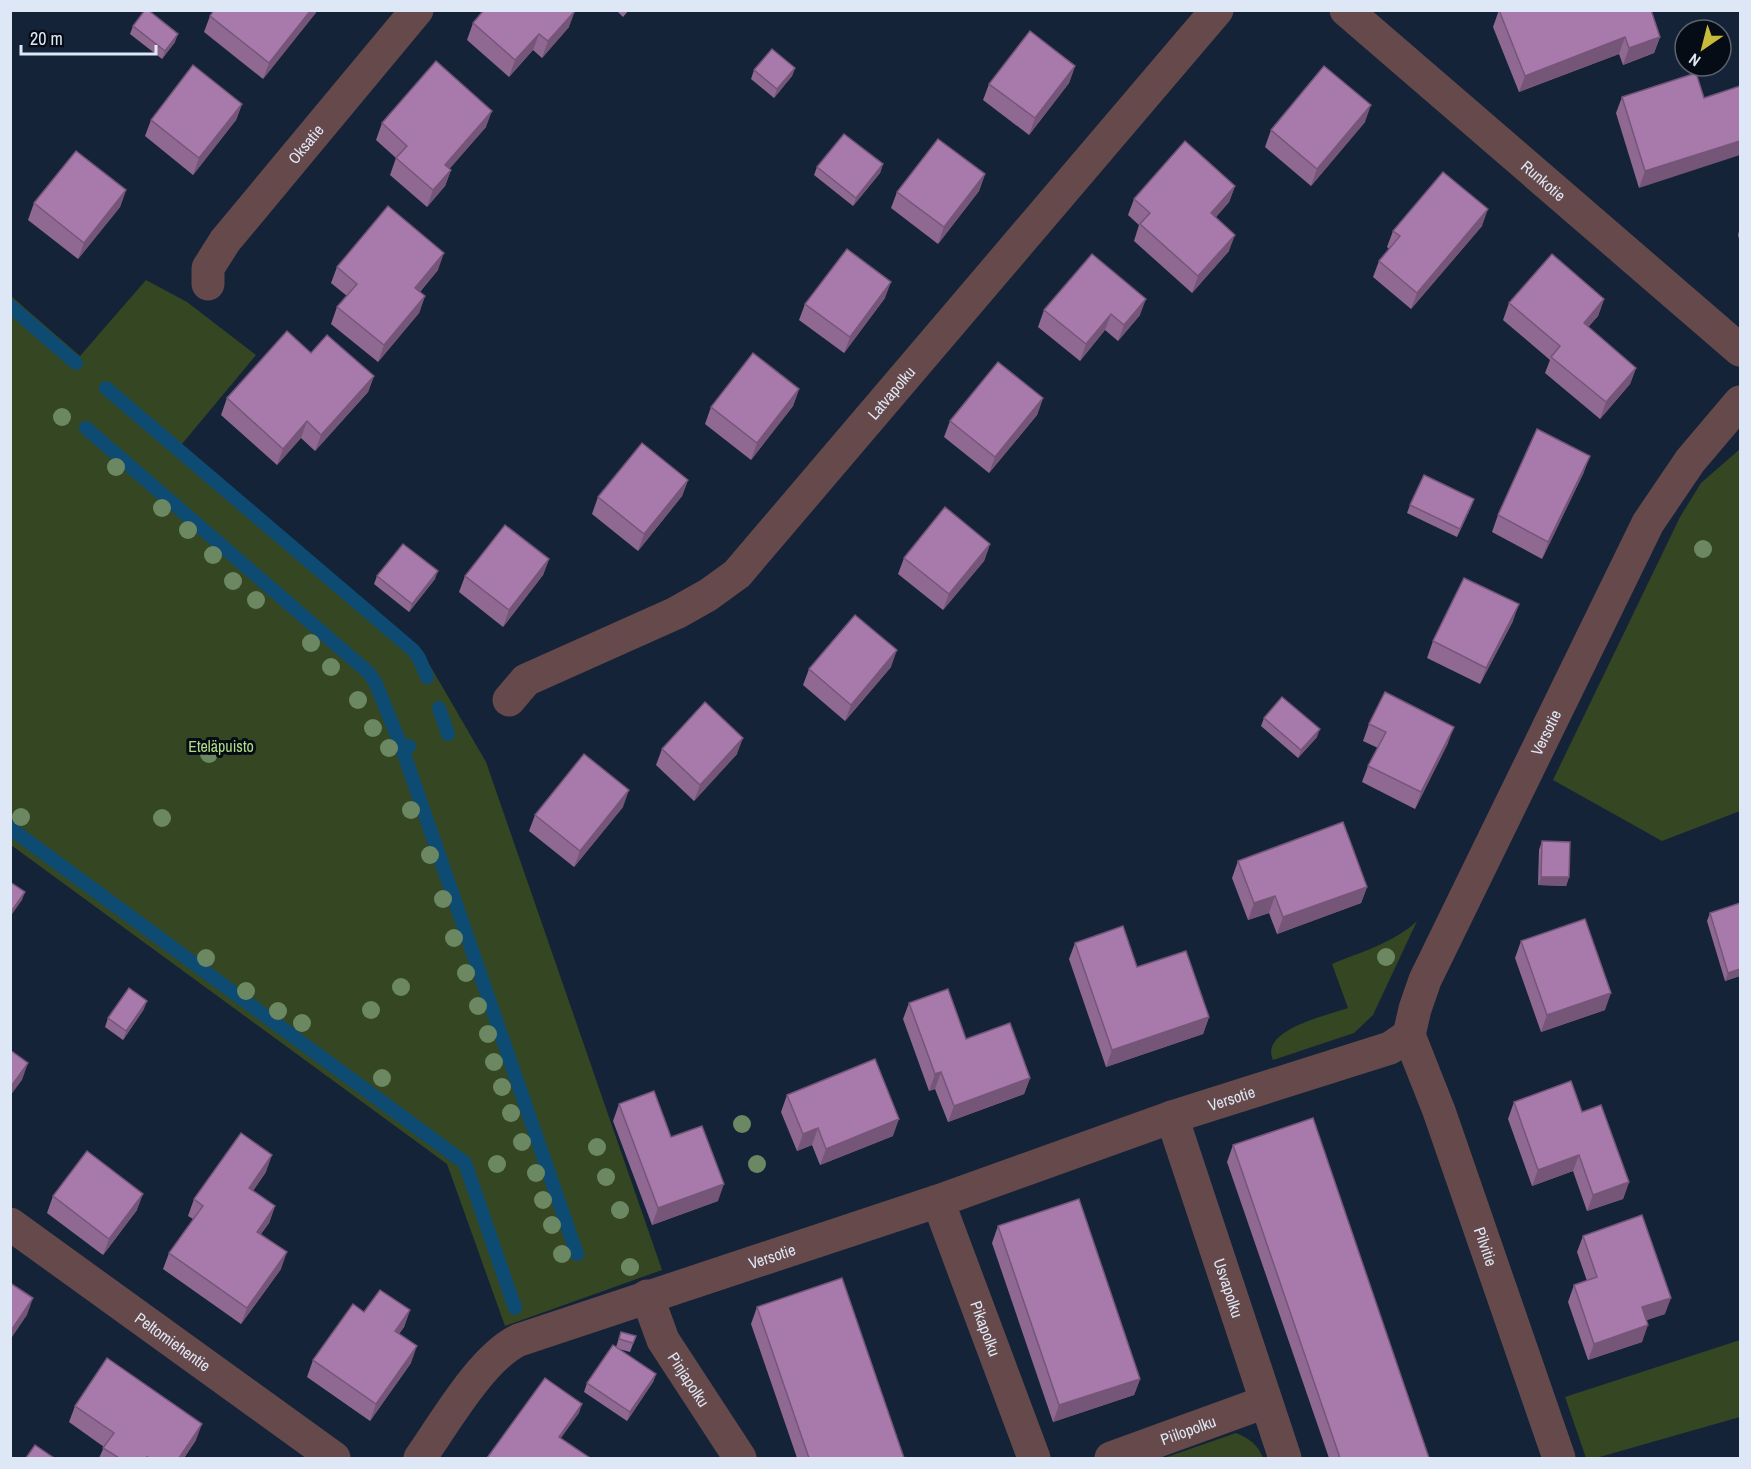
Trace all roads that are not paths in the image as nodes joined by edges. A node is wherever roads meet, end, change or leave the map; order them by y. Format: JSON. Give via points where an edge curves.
{"nodes":[{"id":1,"x":417,"y":10,"type":"edge"},
{"id":2,"x":1217,"y":10,"type":"edge"},
{"id":3,"x":1346,"y":10,"type":"edge"},
{"id":4,"x":208,"y":284,"type":"dead end"},
{"id":5,"x":1740,"y":350,"type":"edge"},
{"id":6,"x":1740,"y":402,"type":"edge"},
{"id":7,"x":509,"y":700,"type":"dead end"},
{"id":8,"x":1410,"y":1035,"type":"junction"},
{"id":9,"x":1172,"y":1118,"type":"junction"},
{"id":10,"x":938,"y":1201,"type":"junction"},
{"id":11,"x":10,"y":1224,"type":"edge"},
{"id":12,"x":647,"y":1296,"type":"junction"},
{"id":13,"x":1265,"y":1402,"type":"junction"},
{"id":14,"x":334,"y":1458,"type":"edge"},
{"id":15,"x":420,"y":1458,"type":"edge"},
{"id":16,"x":740,"y":1458,"type":"edge"},
{"id":17,"x":1034,"y":1458,"type":"edge"},
{"id":18,"x":1111,"y":1458,"type":"edge"},
{"id":19,"x":1284,"y":1458,"type":"edge"},
{"id":20,"x":1559,"y":1458,"type":"edge"}],
"edges":[{"from":1,"to":4,"type":"street","name":"Oksatie","via":[[225,241],[208,268]]},
{"from":2,"to":7,"type":"street","name":"Latvapolku","via":[[737,574],[676,612],[526,680]]},
{"from":3,"to":5,"type":"street","name":"Runkotie"},
{"from":6,"to":8,"type":"street","name":"Versotie","via":[[1690,461],[1648,523],[1425,980]]},
{"from":8,"to":9,"type":"street","name":"Versotie","via":[[1390,1048]]},
{"from":8,"to":20,"type":"street","name":"Pilvitie"},
{"from":9,"to":10,"type":"street","name":"Versotie"},
{"from":9,"to":13,"type":"street","name":"Usvapolku"},
{"from":10,"to":12,"type":"street","name":"Versotie"},
{"from":10,"to":17,"type":"street","name":"Pikapolku"},
{"from":11,"to":14,"type":"street","name":"Peltomiehentie"},
{"from":12,"to":15,"type":"street","name":"Versotie","via":[[508,1345],[488,1363]]},
{"from":12,"to":16,"type":"street","name":"Pinjapolku","via":[[663,1340]]},
{"from":13,"to":18,"type":"street","name":"Piilopolku"},
{"from":13,"to":19,"type":"street","name":"Usvapolku"}]}
